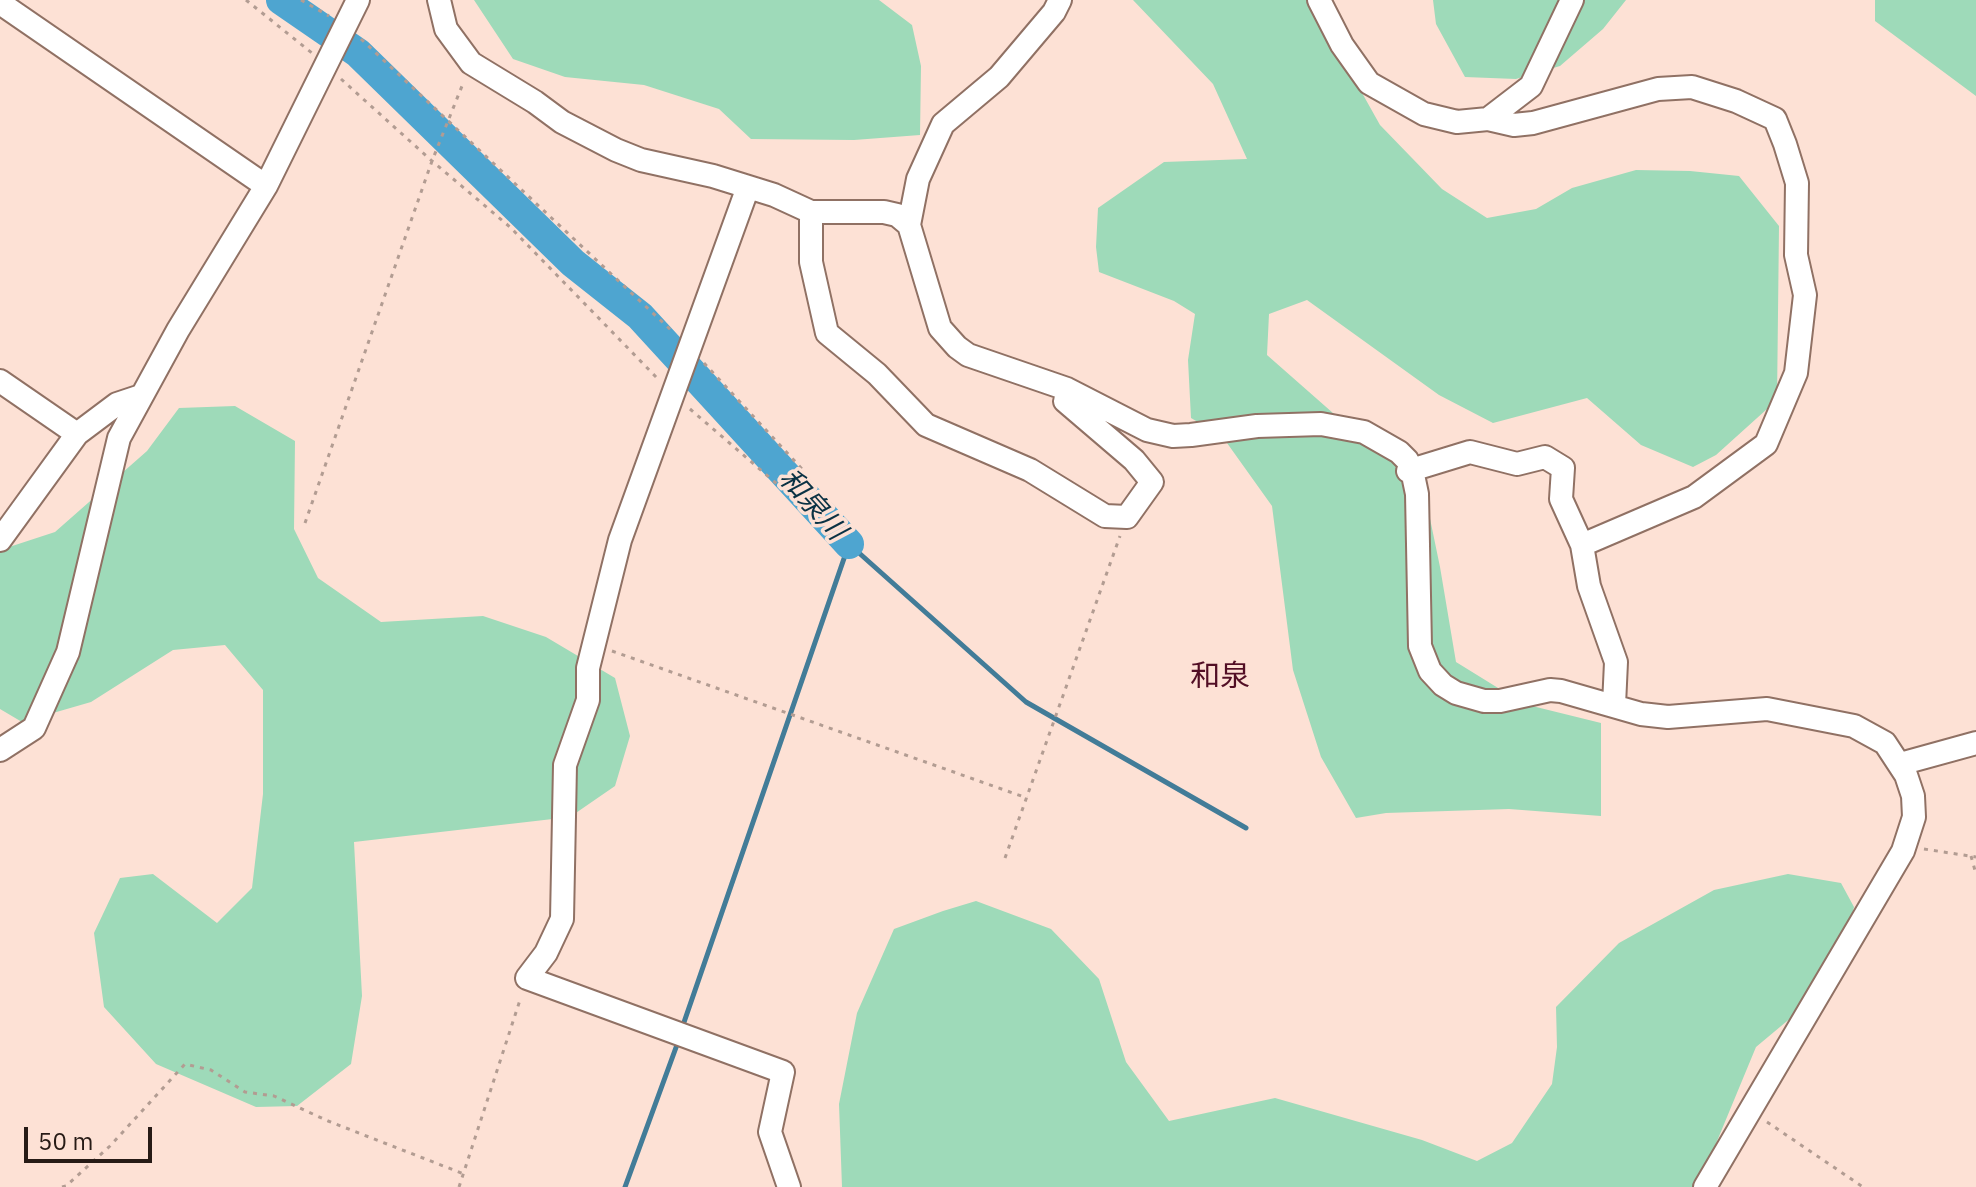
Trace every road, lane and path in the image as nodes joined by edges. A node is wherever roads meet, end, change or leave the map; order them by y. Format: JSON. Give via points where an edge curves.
{"nodes":[{"id":1,"x":301,"y":0,"type":"edge"},
{"id":2,"x":358,"y":0,"type":"edge"},
{"id":3,"x":439,"y":0,"type":"edge"},
{"id":4,"x":1060,"y":0,"type":"edge"},
{"id":5,"x":1319,"y":0,"type":"edge"},
{"id":6,"x":1572,"y":0,"type":"edge"},
{"id":7,"x":0,"y":3,"type":"edge"},
{"id":8,"x":346,"y":28,"type":"junction"},
{"id":9,"x":471,"y":63,"type":"junction"},
{"id":10,"x":1488,"y":119,"type":"junction"},
{"id":11,"x":448,"y":120,"type":"junction"},
{"id":12,"x":432,"y":161,"type":"junction"},
{"id":13,"x":266,"y":186,"type":"junction"},
{"id":14,"x":748,"y":187,"type":"junction"},
{"id":15,"x":811,"y":212,"type":"junction"},
{"id":16,"x":909,"y":225,"type":"junction"},
{"id":17,"x":689,"y":347,"type":"junction"},
{"id":18,"x":0,"y":381,"type":"edge"},
{"id":19,"x":671,"y":393,"type":"junction"},
{"id":20,"x":141,"y":396,"type":"junction"},
{"id":21,"x":1065,"y":401,"type":"dead end"},
{"id":22,"x":77,"y":434,"type":"junction"},
{"id":23,"x":802,"y":469,"type":"dead end"},
{"id":24,"x":1410,"y":470,"type":"junction"},
{"id":25,"x":777,"y":484,"type":"dead end"},
{"id":26,"x":1127,"y":517,"type":"junction"},
{"id":27,"x":305,"y":523,"type":"dead end"},
{"id":28,"x":0,"y":540,"type":"edge"},
{"id":29,"x":1582,"y":545,"type":"junction"},
{"id":30,"x":594,"y":644,"type":"junction"},
{"id":31,"x":1614,"y":705,"type":"junction"},
{"id":32,"x":1976,"y":743,"type":"edge"},
{"id":33,"x":0,"y":750,"type":"edge"},
{"id":34,"x":1900,"y":764,"type":"junction"},
{"id":35,"x":1027,"y":798,"type":"junction"},
{"id":36,"x":1904,"y":846,"type":"junction"},
{"id":37,"x":1974,"y":856,"type":"edge"},
{"id":38,"x":1005,"y":858,"type":"dead end"},
{"id":39,"x":1976,"y":874,"type":"edge"},
{"id":40,"x":527,"y":978,"type":"junction"},
{"id":41,"x":1751,"y":1110,"type":"junction"},
{"id":42,"x":464,"y":1174,"type":"junction"},
{"id":43,"x":62,"y":1187,"type":"edge"},
{"id":44,"x":459,"y":1187,"type":"edge"},
{"id":45,"x":789,"y":1187,"type":"edge"},
{"id":46,"x":1705,"y":1187,"type":"edge"},
{"id":47,"x":1863,"y":1187,"type":"edge"}],
"edges":[{"from":1,"to":8,"type":"path"},
{"from":2,"to":8,"type":"street"},
{"from":3,"to":9,"type":"street","via":[[446,29]]},
{"from":4,"to":16,"type":"street","via":[[999,77],[943,124],[918,179]]},
{"from":5,"to":10,"type":"street","via":[[1369,83],[1424,114],[1457,122]]},
{"from":6,"to":10,"type":"street","via":[[1531,86]]},
{"from":7,"to":13,"type":"street"},
{"from":8,"to":11,"type":"path"},
{"from":8,"to":13,"type":"street"},
{"from":9,"to":11,"type":"path"},
{"from":9,"to":14,"type":"street","via":[[616,150]]},
{"from":10,"to":29,"type":"street","via":[[1533,123],[1658,89],[1692,87],[1775,119],[1797,183],[1796,255],[1805,295],[1796,373],[1766,444],[1694,497]]},
{"from":11,"to":12,"type":"path"},
{"from":11,"to":17,"type":"path"},
{"from":12,"to":19,"type":"path","via":[[510,227]]},
{"from":12,"to":27,"type":"path"},
{"from":13,"to":20,"type":"street"},
{"from":14,"to":15,"type":"street"},
{"from":14,"to":17,"type":"street"},
{"from":15,"to":16,"type":"street","via":[[884,212]]},
{"from":15,"to":26,"type":"street","via":[[811,262],[827,333],[877,374],[926,425],[1030,470],[1105,516]]},
{"from":16,"to":24,"type":"street","via":[[940,328],[968,355],[1067,389],[1147,430],[1173,436],[1321,424],[1379,439],[1407,460]]},
{"from":17,"to":19,"type":"street"},
{"from":17,"to":23,"type":"path"},
{"from":18,"to":22,"type":"street"},
{"from":19,"to":25,"type":"path"},
{"from":19,"to":30,"type":"street","via":[[620,540]]},
{"from":20,"to":22,"type":"street","via":[[117,404]]},
{"from":20,"to":33,"type":"street","via":[[119,438],[68,652],[34,728]]},
{"from":21,"to":26,"type":"street","via":[[1152,482]]},
{"from":22,"to":28,"type":"street"},
{"from":24,"to":29,"type":"street","via":[[1470,452],[1517,464],[1545,457],[1563,468],[1561,499]]},
{"from":24,"to":31,"type":"street","via":[[1417,494],[1420,646],[1430,671],[1456,693],[1484,701],[1550,690]]},
{"from":26,"to":35,"type":"path"},
{"from":29,"to":31,"type":"street","via":[[1589,586],[1616,662]]},
{"from":30,"to":35,"type":"path"},
{"from":30,"to":40,"type":"street","via":[[588,700],[565,765],[562,919]]},
{"from":31,"to":34,"type":"street","via":[[1668,717],[1767,709],[1854,726],[1885,743]]},
{"from":32,"to":34,"type":"street"},
{"from":34,"to":36,"type":"street","via":[[1913,796],[1914,817]]},
{"from":35,"to":38,"type":"path"},
{"from":36,"to":37,"type":"path"},
{"from":36,"to":41,"type":"street"},
{"from":37,"to":39,"type":"path"},
{"from":40,"to":42,"type":"path"},
{"from":40,"to":45,"type":"street","via":[[783,1072],[770,1132]]},
{"from":41,"to":46,"type":"street"},
{"from":41,"to":47,"type":"path"},
{"from":42,"to":43,"type":"path","via":[[274,1096],[245,1092],[211,1070],[185,1064],[110,1146]]},
{"from":42,"to":44,"type":"path"}]}
